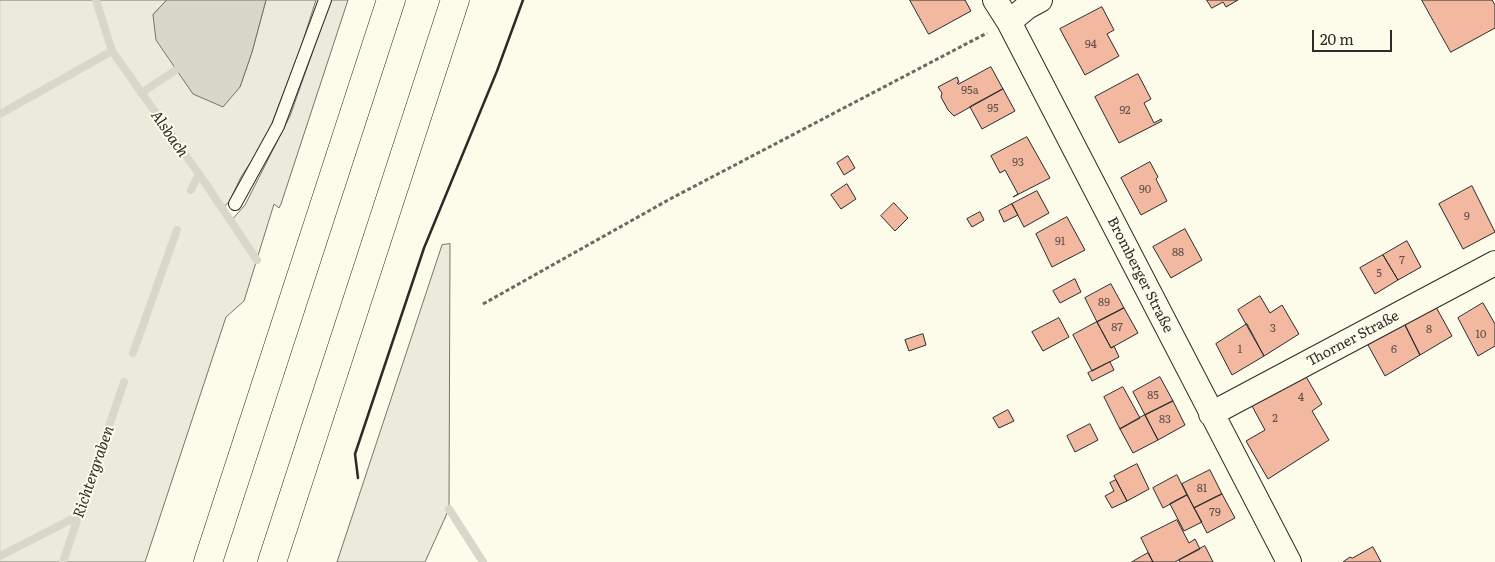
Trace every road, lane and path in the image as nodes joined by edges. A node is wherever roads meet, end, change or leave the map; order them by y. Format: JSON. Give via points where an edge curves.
{"nodes":[{"id":1,"x":325,"y":0,"type":"edge"},
{"id":2,"x":391,"y":0,"type":"edge"},
{"id":3,"x":456,"y":0,"type":"edge"},
{"id":4,"x":995,"y":0,"type":"edge"},
{"id":5,"x":1040,"y":0,"type":"edge"},
{"id":6,"x":1009,"y":22,"type":"junction"},
{"id":7,"x":235,"y":204,"type":"dead end"},
{"id":8,"x":1495,"y":263,"type":"edge"},
{"id":9,"x":483,"y":304,"type":"dead end"},
{"id":10,"x":1211,"y":414,"type":"junction"},
{"id":11,"x":208,"y":562,"type":"edge"},
{"id":12,"x":272,"y":562,"type":"edge"},
{"id":13,"x":1288,"y":562,"type":"edge"}],
"edges":[{"from":1,"to":7,"type":"lane","via":[[278,126]]},
{"from":2,"to":11,"type":"highway"},
{"from":3,"to":12,"type":"highway"},
{"from":4,"to":6,"type":"street","name":"Bromberger Straße"},
{"from":5,"to":6,"type":"street"},
{"from":6,"to":9,"type":"path","via":[[670,199]]},
{"from":6,"to":10,"type":"street","name":"Bromberger Straße"},
{"from":8,"to":10,"type":"street","name":"Thorner Straße"},
{"from":10,"to":13,"type":"street","name":"Bromberger Straße"}]}
